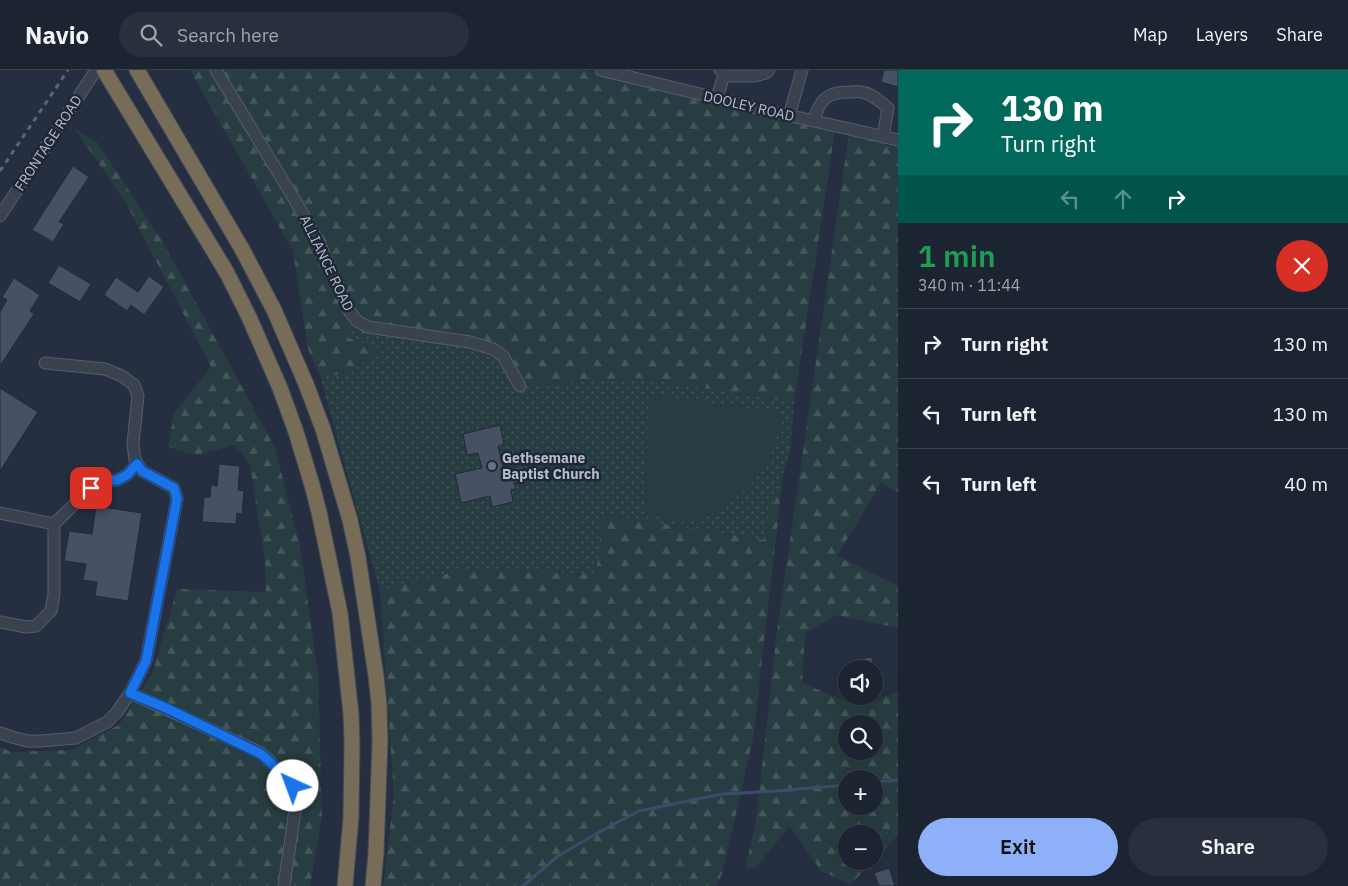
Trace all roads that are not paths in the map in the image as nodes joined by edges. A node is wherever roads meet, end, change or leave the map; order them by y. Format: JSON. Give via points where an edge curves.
{"nodes":[{"id":1,"x":96,"y":70,"type":"edge"},
{"id":2,"x":104,"y":70,"type":"edge"},
{"id":3,"x":216,"y":70,"type":"edge"},
{"id":4,"x":604,"y":70,"type":"edge"},
{"id":5,"x":769,"y":70,"type":"edge"},
{"id":6,"x":802,"y":70,"type":"edge"},
{"id":7,"x":139,"y":72,"type":"edge"},
{"id":8,"x":722,"y":72,"type":"edge"},
{"id":9,"x":638,"y":74,"type":"edge"},
{"id":10,"x":717,"y":98,"type":"junction"},
{"id":11,"x":789,"y":116,"type":"junction"},
{"id":12,"x":814,"y":121,"type":"junction"},
{"id":13,"x":883,"y":137,"type":"junction"},
{"id":14,"x":898,"y":140,"type":"edge"},
{"id":15,"x":0,"y":216,"type":"edge"},
{"id":16,"x":45,"y":363,"type":"dead end"},
{"id":17,"x":520,"y":386,"type":"dead end"},
{"id":18,"x":137,"y":464,"type":"junction"},
{"id":19,"x":0,"y":513,"type":"edge"},
{"id":20,"x":54,"y":524,"type":"junction"},
{"id":21,"x":0,"y":622,"type":"edge"},
{"id":22,"x":130,"y":693,"type":"junction"},
{"id":23,"x":0,"y":732,"type":"edge"},
{"id":24,"x":284,"y":886,"type":"edge"},
{"id":25,"x":345,"y":886,"type":"edge"},
{"id":26,"x":373,"y":886,"type":"edge"}],
"edges":[{"from":1,"to":15,"type":"street","name":"FRONTAGE ROAD"},
{"from":2,"to":25,"type":"highway","via":[[226,273],[248,317],[280,388],[320,512],[340,613],[351,714],[351,817]]},
{"from":3,"to":17,"type":"street","name":"ALLIANCE ROAD","via":[[296,202],[357,322],[368,327],[470,342],[493,349],[503,356]]},
{"from":4,"to":9,"type":"street","name":"DOOLEY ROAD"},
{"from":5,"to":8,"type":"street","via":[[755,76]]},
{"from":6,"to":11,"type":"street"},
{"from":7,"to":26,"type":"highway","via":[[274,310],[323,429],[350,520],[379,704]]},
{"from":8,"to":10,"type":"street"},
{"from":9,"to":10,"type":"street","name":"DOOLEY ROAD"},
{"from":10,"to":11,"type":"street","name":"DOOLEY ROAD"},
{"from":11,"to":12,"type":"street","name":"DOOLEY ROAD"},
{"from":12,"to":13,"type":"street","name":"DOOLEY ROAD"},
{"from":12,"to":13,"type":"street","via":[[825,98],[837,92],[862,92],[888,108]]},
{"from":13,"to":14,"type":"street","name":"DOOLEY ROAD"},
{"from":16,"to":18,"type":"street","via":[[105,369],[134,385],[138,396],[133,444]]},
{"from":18,"to":20,"type":"street","via":[[127,475],[91,488]]},
{"from":18,"to":22,"type":"street","via":[[142,471],[174,488],[177,499],[146,661]]},
{"from":19,"to":20,"type":"street"},
{"from":20,"to":21,"type":"street","via":[[51,611],[36,626]]},
{"from":22,"to":23,"type":"street","via":[[107,722],[76,738],[27,741]]},
{"from":22,"to":24,"type":"street","via":[[261,754],[293,786],[296,803]]}]}
